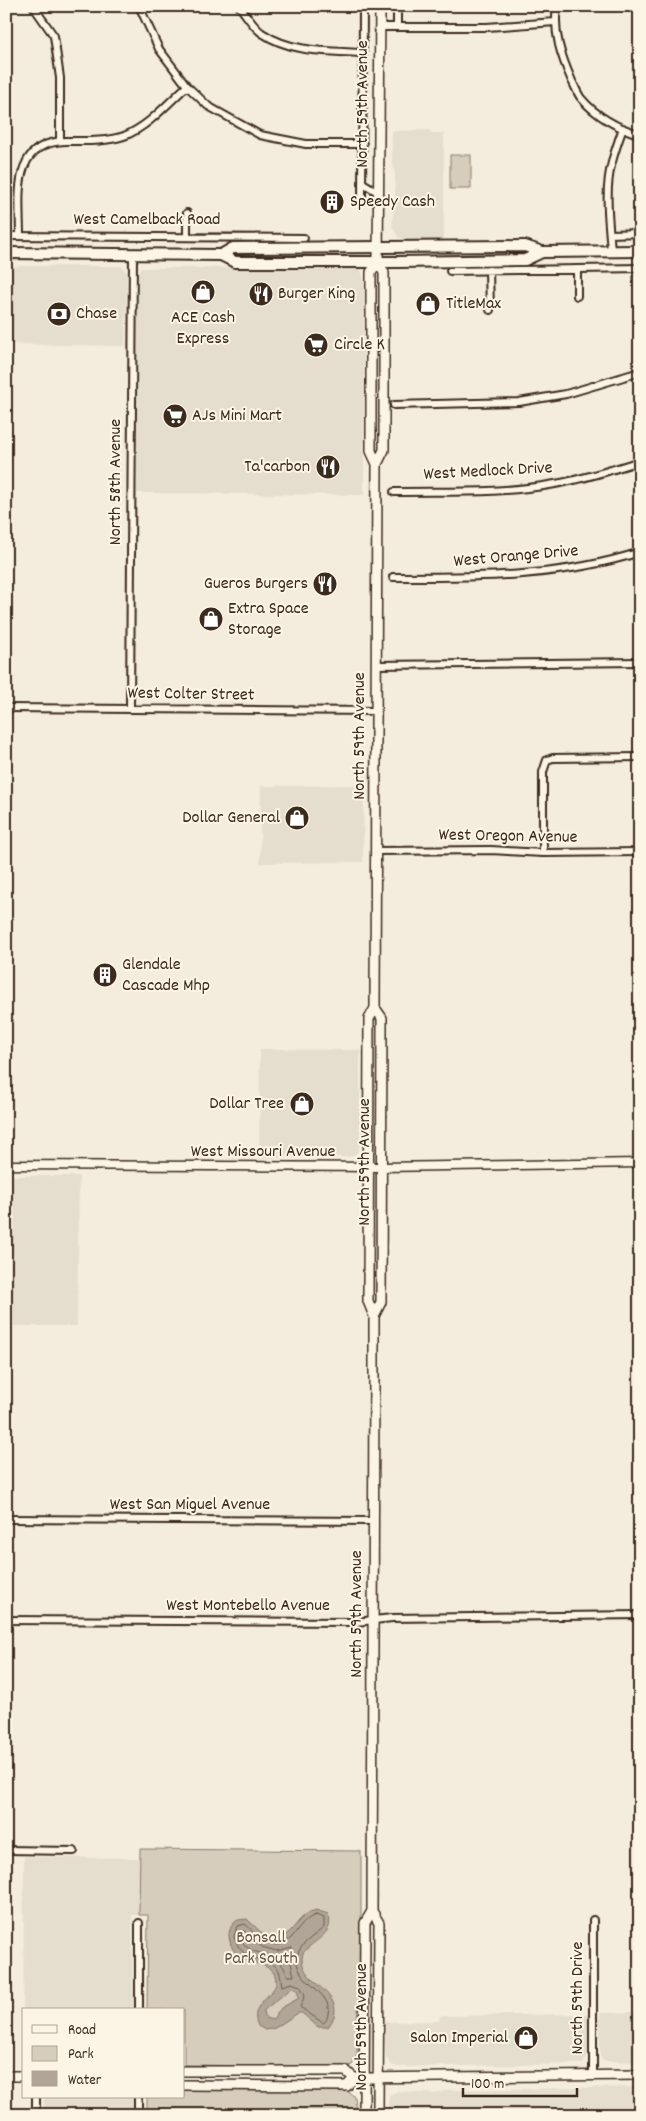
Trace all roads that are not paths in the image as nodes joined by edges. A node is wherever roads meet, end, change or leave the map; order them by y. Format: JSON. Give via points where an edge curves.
{"nodes":[{"id":1,"x":33,"y":6,"type":"edge"},
{"id":2,"x":139,"y":6,"type":"edge"},
{"id":3,"x":240,"y":6,"type":"edge"},
{"id":4,"x":363,"y":6,"type":"edge"},
{"id":5,"x":380,"y":6,"type":"edge"},
{"id":6,"x":397,"y":6,"type":"edge"},
{"id":7,"x":557,"y":6,"type":"edge"},
{"id":8,"x":555,"y":22,"type":"junction"},
{"id":9,"x":380,"y":27,"type":"junction"},
{"id":10,"x":397,"y":27,"type":"junction"},
{"id":11,"x":363,"y":52,"type":"junction"},
{"id":12,"x":187,"y":86,"type":"junction"},
{"id":13,"x":623,"y":128,"type":"junction"},
{"id":14,"x":640,"y":134,"type":"edge"},
{"id":15,"x":60,"y":141,"type":"junction"},
{"id":16,"x":363,"y":144,"type":"junction"},
{"id":17,"x":363,"y":183,"type":"junction"},
{"id":18,"x":379,"y":193,"type":"junction"},
{"id":19,"x":362,"y":199,"type":"dead end"},
{"id":20,"x":187,"y":213,"type":"dead end"},
{"id":21,"x":640,"y":233,"type":"edge"},
{"id":22,"x":610,"y":234,"type":"junction"},
{"id":23,"x":6,"y":236,"type":"edge"},
{"id":24,"x":20,"y":236,"type":"junction"},
{"id":25,"x":187,"y":237,"type":"junction"},
{"id":26,"x":304,"y":238,"type":"dead end"},
{"id":27,"x":287,"y":242,"type":"junction"},
{"id":28,"x":378,"y":247,"type":"junction"},
{"id":29,"x":610,"y":251,"type":"junction"},
{"id":30,"x":640,"y":251,"type":"edge"},
{"id":31,"x":542,"y":252,"type":"junction"},
{"id":32,"x":6,"y":253,"type":"edge"},
{"id":33,"x":132,"y":255,"type":"junction"},
{"id":34,"x":221,"y":255,"type":"junction"},
{"id":35,"x":378,"y":262,"type":"junction"},
{"id":36,"x":466,"y":266,"type":"junction"},
{"id":37,"x":640,"y":268,"type":"edge"},
{"id":38,"x":577,"y":269,"type":"junction"},
{"id":39,"x":489,"y":270,"type":"junction"},
{"id":40,"x":450,"y":271,"type":"dead end"},
{"id":41,"x":578,"y":296,"type":"dead end"},
{"id":42,"x":490,"y":310,"type":"dead end"},
{"id":43,"x":640,"y":372,"type":"edge"},
{"id":44,"x":394,"y":405,"type":"dead end"},
{"id":45,"x":640,"y":461,"type":"edge"},
{"id":46,"x":377,"y":464,"type":"junction"},
{"id":47,"x":394,"y":492,"type":"dead end"},
{"id":48,"x":640,"y":552,"type":"edge"},
{"id":49,"x":393,"y":577,"type":"dead end"},
{"id":50,"x":640,"y":662,"type":"edge"},
{"id":51,"x":376,"y":666,"type":"junction"},
{"id":52,"x":6,"y":708,"type":"edge"},
{"id":53,"x":130,"y":709,"type":"junction"},
{"id":54,"x":376,"y":711,"type":"junction"},
{"id":55,"x":640,"y":756,"type":"edge"},
{"id":56,"x":376,"y":852,"type":"junction"},
{"id":57,"x":640,"y":852,"type":"edge"},
{"id":58,"x":543,"y":853,"type":"junction"},
{"id":59,"x":375,"y":1008,"type":"junction"},
{"id":60,"x":640,"y":1163,"type":"edge"},
{"id":61,"x":6,"y":1165,"type":"edge"},
{"id":62,"x":368,"y":1167,"type":"junction"},
{"id":63,"x":381,"y":1167,"type":"junction"},
{"id":64,"x":374,"y":1316,"type":"junction"},
{"id":65,"x":6,"y":1519,"type":"edge"},
{"id":66,"x":374,"y":1521,"type":"junction"},
{"id":67,"x":640,"y":1615,"type":"edge"},
{"id":68,"x":6,"y":1620,"type":"edge"},
{"id":69,"x":373,"y":1621,"type":"junction"},
{"id":70,"x":6,"y":1850,"type":"edge"},
{"id":71,"x":74,"y":1851,"type":"dead end"},
{"id":72,"x":372,"y":1911,"type":"junction"},
{"id":73,"x":593,"y":1920,"type":"dead end"},
{"id":74,"x":139,"y":1923,"type":"dead end"},
{"id":75,"x":139,"y":2008,"type":"edge"},
{"id":76,"x":185,"y":2071,"type":"edge"},
{"id":77,"x":640,"y":2074,"type":"edge"},
{"id":78,"x":593,"y":2075,"type":"junction"},
{"id":79,"x":6,"y":2076,"type":"edge"},
{"id":80,"x":22,"y":2076,"type":"edge"},
{"id":81,"x":354,"y":2078,"type":"junction"},
{"id":82,"x":364,"y":2078,"type":"junction"},
{"id":83,"x":378,"y":2078,"type":"junction"},
{"id":84,"x":185,"y":2085,"type":"edge"},
{"id":85,"x":36,"y":2098,"type":"edge"},
{"id":86,"x":138,"y":2098,"type":"edge"},
{"id":87,"x":36,"y":2115,"type":"edge"},
{"id":88,"x":138,"y":2115,"type":"edge"},
{"id":89,"x":364,"y":2115,"type":"edge"},
{"id":90,"x":378,"y":2115,"type":"edge"}],
"edges":[{"from":1,"to":15,"type":"street","via":[[54,36],[60,78]]},
{"from":2,"to":12,"type":"street","via":[[159,49]]},
{"from":3,"to":11,"type":"street","via":[[260,32],[286,45],[309,51]]},
{"from":4,"to":11,"type":"street","name":"North 59th Avenue"},
{"from":5,"to":9,"type":"main road","name":"North 59th Avenue"},
{"from":6,"to":10,"type":"street"},
{"from":7,"to":8,"type":"street"},
{"from":8,"to":10,"type":"street","via":[[487,27]]},
{"from":8,"to":13,"type":"street","via":[[560,51],[580,97],[600,117]]},
{"from":9,"to":10,"type":"street"},
{"from":9,"to":18,"type":"main road","name":"North 59th Avenue"},
{"from":11,"to":16,"type":"street","name":"North 59th Avenue"},
{"from":12,"to":15,"type":"street","via":[[148,122],[124,136]]},
{"from":12,"to":16,"type":"street","via":[[208,106],[260,135],[306,144]]},
{"from":13,"to":14,"type":"street"},
{"from":13,"to":22,"type":"street","via":[[611,163]]},
{"from":15,"to":24,"type":"street","via":[[44,144],[27,159],[22,169]]},
{"from":16,"to":17,"type":"street","name":"North 59th Avenue"},
{"from":17,"to":18,"type":"street"},
{"from":17,"to":19,"type":"street","name":"North 59th Avenue"},
{"from":18,"to":28,"type":"main road","name":"North 59th Avenue"},
{"from":20,"to":25,"type":"street"},
{"from":21,"to":22,"type":"street"},
{"from":22,"to":29,"type":"street"},
{"from":23,"to":24,"type":"street","name":"West Camelback Road"},
{"from":24,"to":25,"type":"street","name":"West Camelback Road"},
{"from":25,"to":27,"type":"street","name":"West Camelback Road"},
{"from":26,"to":27,"type":"street","name":"West Camelback Road"},
{"from":27,"to":28,"type":"main road","name":"West Camelback Road"},
{"from":27,"to":34,"type":"main road","name":"West Camelback Road","via":[[233,248]]},
{"from":28,"to":31,"type":"main road","name":"West Camelback Road","via":[[525,246]]},
{"from":28,"to":35,"type":"main road","name":"North 59th Avenue"},
{"from":29,"to":30,"type":"main road","name":"West Camelback Road"},
{"from":29,"to":31,"type":"main road","name":"West Camelback Road"},
{"from":31,"to":36,"type":"main road","name":"West Camelback Road","via":[[525,260]]},
{"from":32,"to":33,"type":"main road","name":"West Camelback Road"},
{"from":33,"to":34,"type":"main road","name":"West Camelback Road"},
{"from":33,"to":53,"type":"street","name":"North 58th Avenue"},
{"from":34,"to":35,"type":"main road","name":"West Camelback Road","via":[[235,262]]},
{"from":35,"to":36,"type":"main road","name":"West Camelback Road"},
{"from":35,"to":46,"type":"main road","name":"North 59th Avenue","via":[[384,273],[384,450]]},
{"from":35,"to":46,"type":"main road","name":"North 59th Avenue","via":[[371,272],[371,451]]},
{"from":36,"to":39,"type":"street","name":"West Camelback Road"},
{"from":36,"to":40,"type":"street","name":"West Camelback Road"},
{"from":37,"to":38,"type":"street","name":"West Camelback Road"},
{"from":38,"to":39,"type":"street","name":"West Camelback Road"},
{"from":38,"to":41,"type":"street"},
{"from":39,"to":42,"type":"street"},
{"from":43,"to":44,"type":"street","via":[[566,394],[520,402]]},
{"from":45,"to":47,"type":"street","name":"West Medlock Drive","via":[[600,474],[540,486]]},
{"from":46,"to":51,"type":"main road","name":"North 59th Avenue"},
{"from":48,"to":49,"type":"street","name":"West Orange Drive","via":[[586,566],[514,575]]},
{"from":50,"to":51,"type":"street"},
{"from":51,"to":54,"type":"main road","name":"North 59th Avenue"},
{"from":52,"to":53,"type":"street","name":"West Colter Street"},
{"from":53,"to":54,"type":"street","name":"West Colter Street"},
{"from":54,"to":56,"type":"main road","name":"North 59th Avenue"},
{"from":55,"to":58,"type":"street","via":[[547,760],[544,765]]},
{"from":56,"to":58,"type":"street","name":"West Oregon Avenue","via":[[491,850]]},
{"from":56,"to":59,"type":"main road","name":"North 59th Avenue"},
{"from":57,"to":58,"type":"street","name":"West Oregon Avenue"},
{"from":59,"to":62,"type":"main road","name":"North 59th Avenue","via":[[369,1019]]},
{"from":59,"to":63,"type":"main road","name":"North 59th Avenue","via":[[382,1018]]},
{"from":60,"to":63,"type":"street","name":"West Missouri Avenue"},
{"from":61,"to":62,"type":"street","name":"West Missouri Avenue"},
{"from":62,"to":63,"type":"street","name":"West Missouri Avenue"},
{"from":62,"to":64,"type":"main road","name":"North 59th Avenue","via":[[368,1301]]},
{"from":63,"to":64,"type":"main road","name":"North 59th Avenue","via":[[381,1302]]},
{"from":64,"to":66,"type":"main road","name":"North 59th Avenue"},
{"from":65,"to":66,"type":"street","name":"West San Miguel Avenue"},
{"from":66,"to":69,"type":"main road","name":"North 59th Avenue"},
{"from":67,"to":69,"type":"street","name":"West Montebello Avenue","via":[[392,1618]]},
{"from":68,"to":69,"type":"street","name":"West Montebello Avenue"},
{"from":69,"to":72,"type":"main road","name":"North 59th Avenue"},
{"from":70,"to":71,"type":"street"},
{"from":72,"to":82,"type":"main road","name":"North 59th Avenue","via":[[365,1923]]},
{"from":72,"to":83,"type":"main road","name":"North 59th Avenue","via":[[379,1923]]},
{"from":73,"to":78,"type":"street","name":"North 59th Drive"},
{"from":74,"to":75,"type":"street"},
{"from":76,"to":81,"type":"main road","via":[[346,2071]]},
{"from":77,"to":78,"type":"main road"},
{"from":78,"to":83,"type":"main road"},
{"from":79,"to":80,"type":"main road"},
{"from":81,"to":82,"type":"main road"},
{"from":81,"to":84,"type":"main road","via":[[347,2086]]},
{"from":82,"to":83,"type":"main road"},
{"from":82,"to":89,"type":"main road","name":"North 59th Avenue"},
{"from":83,"to":90,"type":"main road","name":"North 59th Avenue"},
{"from":85,"to":87,"type":"street"},
{"from":86,"to":88,"type":"street"}]}
